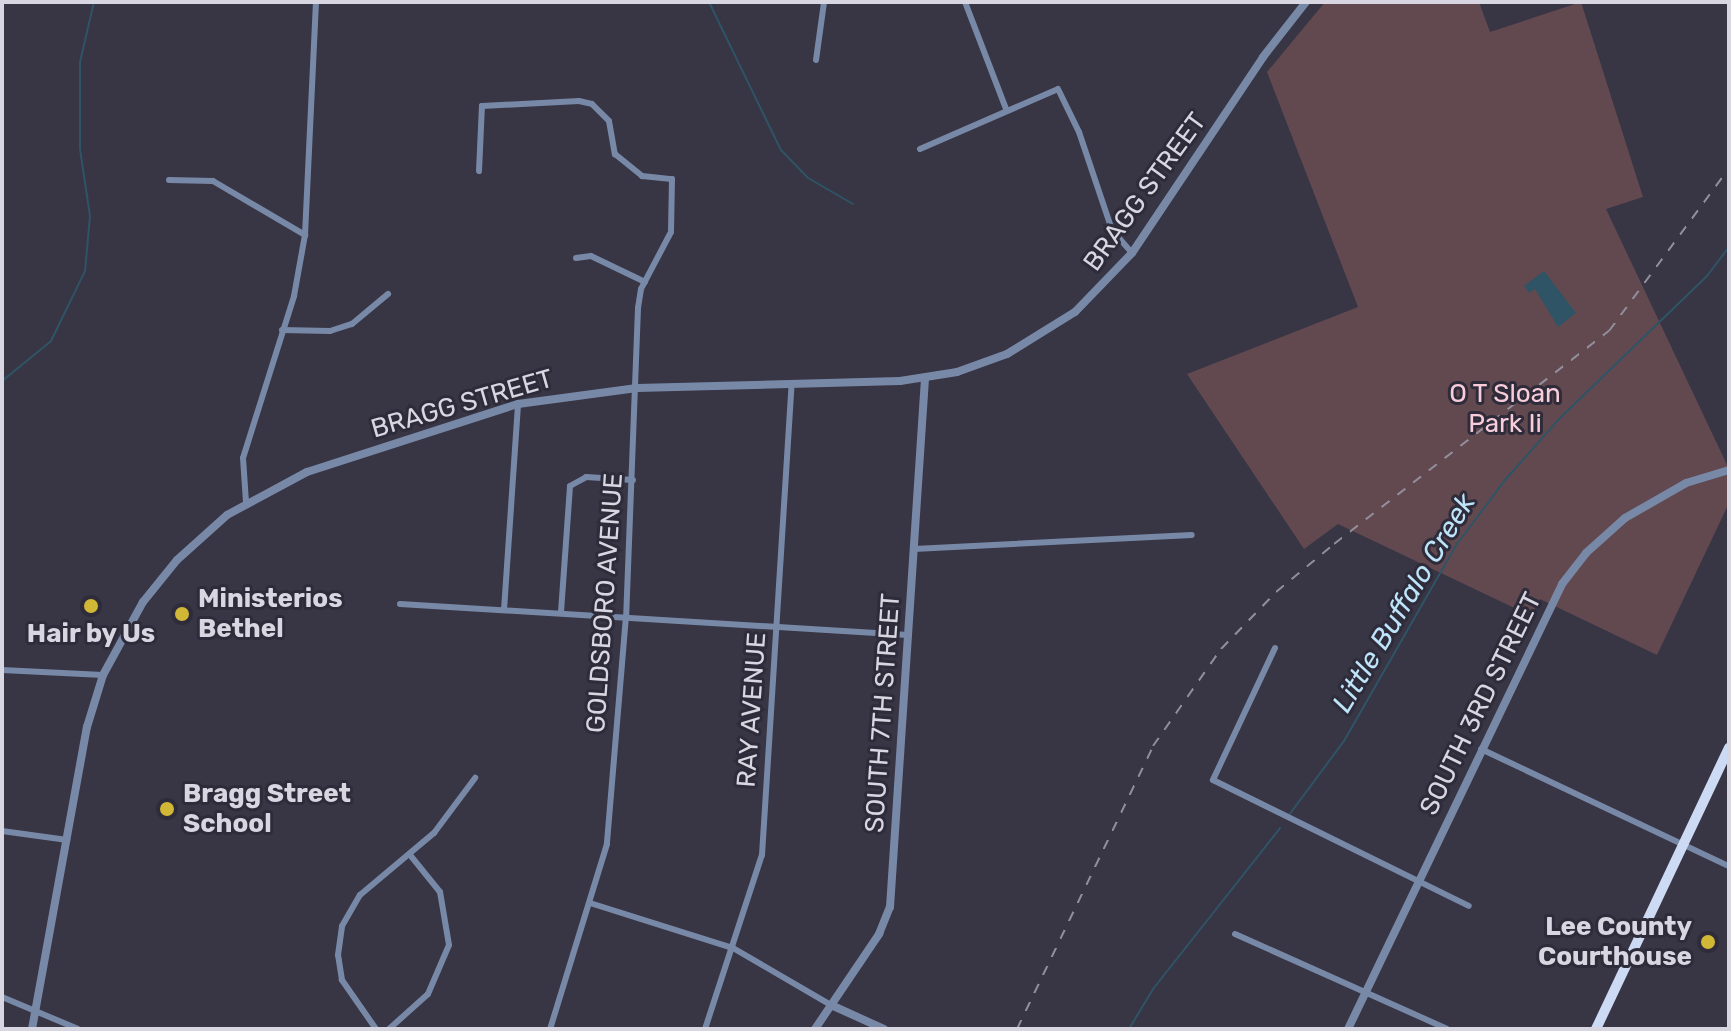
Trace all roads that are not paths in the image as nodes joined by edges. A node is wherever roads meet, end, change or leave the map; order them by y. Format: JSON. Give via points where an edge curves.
{"nodes":[{"id":1,"x":316,"y":2,"type":"edge"},
{"id":2,"x":824,"y":2,"type":"edge"},
{"id":3,"x":965,"y":2,"type":"edge"},
{"id":4,"x":1306,"y":2,"type":"edge"},
{"id":5,"x":816,"y":60,"type":"dead end"},
{"id":6,"x":1006,"y":109,"type":"junction"},
{"id":7,"x":920,"y":149,"type":"dead end"},
{"id":8,"x":479,"y":171,"type":"dead end"},
{"id":9,"x":169,"y":180,"type":"dead end"},
{"id":10,"x":305,"y":235,"type":"junction"},
{"id":11,"x":1132,"y":253,"type":"junction"},
{"id":12,"x":576,"y":258,"type":"dead end"},
{"id":13,"x":645,"y":282,"type":"junction"},
{"id":14,"x":388,"y":294,"type":"dead end"},
{"id":15,"x":282,"y":330,"type":"junction"},
{"id":16,"x":925,"y":378,"type":"junction"},
{"id":17,"x":792,"y":384,"type":"junction"},
{"id":18,"x":637,"y":388,"type":"junction"},
{"id":19,"x":518,"y":404,"type":"junction"},
{"id":20,"x":1729,"y":470,"type":"edge"},
{"id":21,"x":633,"y":480,"type":"junction"},
{"id":22,"x":246,"y":502,"type":"junction"},
{"id":23,"x":1192,"y":535,"type":"dead end"},
{"id":24,"x":914,"y":549,"type":"junction"},
{"id":25,"x":400,"y":604,"type":"dead end"},
{"id":26,"x":504,"y":610,"type":"junction"},
{"id":27,"x":561,"y":612,"type":"junction"},
{"id":28,"x":626,"y":616,"type":"junction"},
{"id":29,"x":777,"y":626,"type":"junction"},
{"id":30,"x":908,"y":635,"type":"junction"},
{"id":31,"x":1275,"y":648,"type":"dead end"},
{"id":32,"x":2,"y":670,"type":"edge"},
{"id":33,"x":103,"y":675,"type":"junction"},
{"id":34,"x":1729,"y":748,"type":"edge"},
{"id":35,"x":1481,"y":749,"type":"junction"},
{"id":36,"x":475,"y":778,"type":"dead end"},
{"id":37,"x":2,"y":831,"type":"edge"},
{"id":38,"x":67,"y":840,"type":"junction"},
{"id":39,"x":1683,"y":845,"type":"junction"},
{"id":40,"x":410,"y":855,"type":"junction"},
{"id":41,"x":1729,"y":866,"type":"edge"},
{"id":42,"x":1417,"y":884,"type":"junction"},
{"id":43,"x":590,"y":903,"type":"junction"},
{"id":44,"x":1469,"y":906,"type":"dead end"},
{"id":45,"x":1235,"y":934,"type":"dead end"},
{"id":46,"x":733,"y":948,"type":"junction"},
{"id":47,"x":1366,"y":992,"type":"junction"},
{"id":48,"x":2,"y":997,"type":"edge"},
{"id":49,"x":831,"y":1005,"type":"junction"},
{"id":50,"x":37,"y":1010,"type":"junction"},
{"id":51,"x":32,"y":1029,"type":"edge"},
{"id":52,"x":78,"y":1029,"type":"edge"},
{"id":53,"x":376,"y":1029,"type":"edge"},
{"id":54,"x":389,"y":1029,"type":"edge"},
{"id":55,"x":550,"y":1029,"type":"edge"},
{"id":56,"x":705,"y":1029,"type":"edge"},
{"id":57,"x":815,"y":1029,"type":"edge"},
{"id":58,"x":884,"y":1029,"type":"edge"},
{"id":59,"x":1348,"y":1029,"type":"edge"},
{"id":60,"x":1447,"y":1029,"type":"edge"},
{"id":61,"x":1596,"y":1029,"type":"edge"}],
"edges":[{"from":1,"to":10,"type":"street"},
{"from":2,"to":5,"type":"street"},
{"from":3,"to":6,"type":"street"},
{"from":4,"to":11,"type":"street","name":"BRAGG STREET","via":[[1263,57]]},
{"from":6,"to":7,"type":"street"},
{"from":6,"to":11,"type":"street","via":[[1050,90],[1065,96],[1112,230]]},
{"from":8,"to":13,"type":"street","name":"GOLDSBORO AVENUE","via":[[482,106],[592,104],[609,121],[615,154],[642,176],[672,179],[671,232]]},
{"from":9,"to":10,"type":"street","via":[[213,181]]},
{"from":10,"to":15,"type":"street"},
{"from":11,"to":16,"type":"street","name":"BRAGG STREET","via":[[1075,312],[1029,343],[979,366]]},
{"from":12,"to":13,"type":"street","via":[[591,256]]},
{"from":13,"to":18,"type":"street","name":"GOLDSBORO AVENUE","via":[[638,308]]},
{"from":14,"to":15,"type":"street","via":[[352,324],[330,331]]},
{"from":15,"to":22,"type":"street","via":[[240,468]]},
{"from":16,"to":17,"type":"street","name":"BRAGG STREET"},
{"from":16,"to":24,"type":"street","name":"SOUTH 7TH STREET"},
{"from":17,"to":18,"type":"street","name":"BRAGG STREET"},
{"from":17,"to":29,"type":"street","name":"RAY AVENUE"},
{"from":18,"to":19,"type":"street","name":"BRAGG STREET"},
{"from":18,"to":21,"type":"street","name":"GOLDSBORO AVENUE"},
{"from":19,"to":22,"type":"street","name":"BRAGG STREET","via":[[307,472]]},
{"from":19,"to":26,"type":"street"},
{"from":20,"to":35,"type":"street","name":"SOUTH 3RD STREET","via":[[1661,495],[1613,527],[1586,553],[1554,599]]},
{"from":21,"to":27,"type":"street","via":[[586,477],[570,486]]},
{"from":21,"to":28,"type":"street","name":"GOLDSBORO AVENUE"},
{"from":22,"to":33,"type":"street","name":"BRAGG STREET","via":[[168,570],[130,622]]},
{"from":23,"to":24,"type":"street"},
{"from":24,"to":30,"type":"street","name":"SOUTH 7TH STREET"},
{"from":25,"to":26,"type":"street"},
{"from":26,"to":27,"type":"street"},
{"from":27,"to":28,"type":"street"},
{"from":28,"to":29,"type":"street"},
{"from":28,"to":43,"type":"street","name":"GOLDSBORO AVENUE","via":[[610,821]]},
{"from":29,"to":30,"type":"street"},
{"from":29,"to":46,"type":"street","name":"RAY AVENUE","via":[[762,855]]},
{"from":30,"to":49,"type":"street","name":"SOUTH 7TH STREET","via":[[890,907],[879,934]]},
{"from":31,"to":42,"type":"street","via":[[1213,780]]},
{"from":32,"to":33,"type":"street"},
{"from":33,"to":38,"type":"street","name":"BRAGG STREET","via":[[87,727]]},
{"from":34,"to":39,"type":"main road"},
{"from":35,"to":39,"type":"street"},
{"from":35,"to":42,"type":"street","name":"SOUTH 3RD STREET"},
{"from":36,"to":40,"type":"street","via":[[449,816]]},
{"from":37,"to":38,"type":"street"},
{"from":38,"to":50,"type":"street","name":"BRAGG STREET"},
{"from":39,"to":41,"type":"street"},
{"from":39,"to":61,"type":"main road"},
{"from":40,"to":53,"type":"street","via":[[360,895],[339,941],[342,980]]},
{"from":40,"to":54,"type":"street","via":[[440,892],[449,945],[433,986]]},
{"from":42,"to":44,"type":"street"},
{"from":42,"to":47,"type":"street","name":"SOUTH 3RD STREET"},
{"from":43,"to":46,"type":"street"},
{"from":43,"to":55,"type":"street","name":"GOLDSBORO AVENUE"},
{"from":45,"to":47,"type":"street"},
{"from":46,"to":49,"type":"street"},
{"from":46,"to":56,"type":"street","name":"RAY AVENUE"},
{"from":47,"to":59,"type":"street","name":"SOUTH 3RD STREET"},
{"from":47,"to":60,"type":"street"},
{"from":48,"to":50,"type":"street"},
{"from":49,"to":57,"type":"street","name":"SOUTH 7TH STREET"},
{"from":49,"to":58,"type":"street"},
{"from":50,"to":51,"type":"street","name":"BRAGG STREET"},
{"from":50,"to":52,"type":"street"}]}
